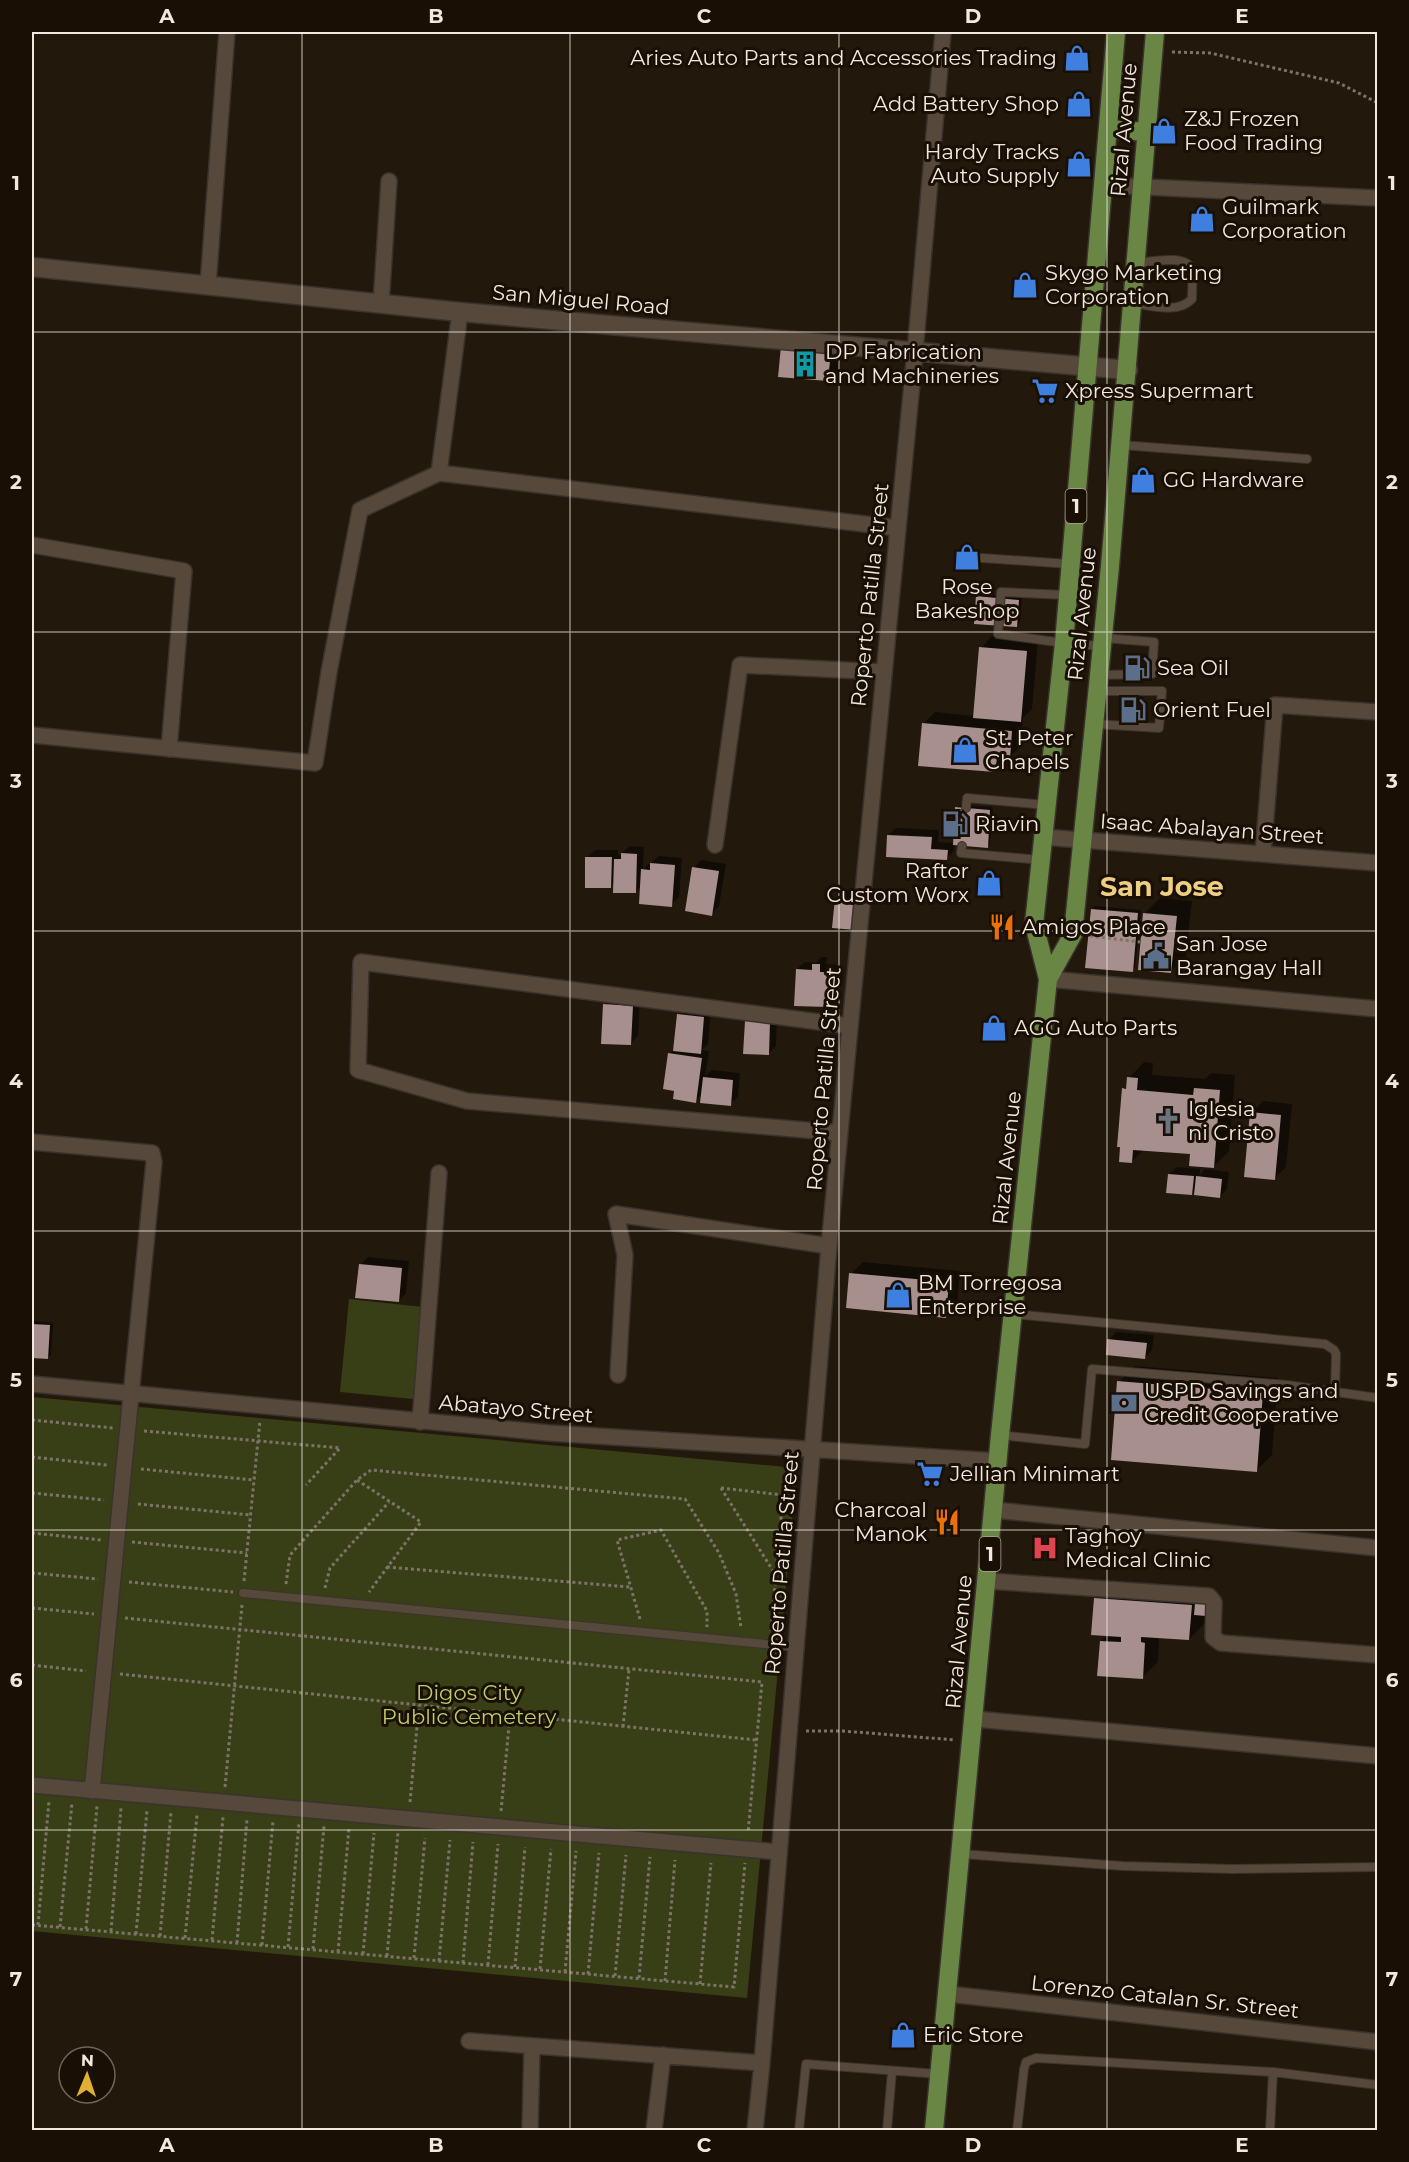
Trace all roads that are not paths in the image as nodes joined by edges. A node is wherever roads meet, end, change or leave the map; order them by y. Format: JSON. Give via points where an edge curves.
{"nodes":[{"id":1,"x":227,"y":32,"type":"edge"},
{"id":2,"x":943,"y":32,"type":"edge"},
{"id":3,"x":1116,"y":32,"type":"edge"},
{"id":4,"x":1155,"y":32,"type":"edge"},
{"id":5,"x":1108,"y":129,"type":"junction"},
{"id":6,"x":1146,"y":132,"type":"junction"},
{"id":7,"x":389,"y":180,"type":"dead end"},
{"id":8,"x":1103,"y":185,"type":"junction"},
{"id":9,"x":1141,"y":187,"type":"junction"},
{"id":10,"x":1377,"y":198,"type":"edge"},
{"id":11,"x":1136,"y":263,"type":"junction"},
{"id":12,"x":32,"y":267,"type":"edge"},
{"id":13,"x":208,"y":285,"type":"junction"},
{"id":14,"x":1133,"y":303,"type":"junction"},
{"id":15,"x":381,"y":304,"type":"junction"},
{"id":16,"x":460,"y":312,"type":"junction"},
{"id":17,"x":915,"y":352,"type":"junction"},
{"id":18,"x":1088,"y":367,"type":"junction"},
{"id":19,"x":1128,"y":370,"type":"junction"},
{"id":20,"x":1121,"y":445,"type":"junction"},
{"id":21,"x":1307,"y":459,"type":"dead end"},
{"id":22,"x":439,"y":473,"type":"junction"},
{"id":23,"x":898,"y":528,"type":"junction"},
{"id":24,"x":32,"y":545,"type":"edge"},
{"id":25,"x":982,"y":558,"type":"dead end"},
{"id":26,"x":1071,"y":564,"type":"junction"},
{"id":27,"x":1068,"y":596,"type":"junction"},
{"id":28,"x":1102,"y":642,"type":"junction"},
{"id":29,"x":1064,"y":644,"type":"junction"},
{"id":30,"x":884,"y":672,"type":"junction"},
{"id":31,"x":1098,"y":683,"type":"junction"},
{"id":32,"x":1377,"y":712,"type":"edge"},
{"id":33,"x":1094,"y":724,"type":"junction"},
{"id":34,"x":32,"y":735,"type":"edge"},
{"id":35,"x":169,"y":749,"type":"junction"},
{"id":36,"x":1046,"y":806,"type":"junction"},
{"id":37,"x":966,"y":808,"type":"dead end"},
{"id":38,"x":1043,"y":837,"type":"junction"},
{"id":39,"x":1082,"y":840,"type":"junction"},
{"id":40,"x":715,"y":845,"type":"dead end"},
{"id":41,"x":962,"y":846,"type":"dead end"},
{"id":42,"x":1263,"y":854,"type":"junction"},
{"id":43,"x":1041,"y":860,"type":"junction"},
{"id":44,"x":1377,"y":864,"type":"edge"},
{"id":45,"x":1048,"y":979,"type":"junction"},
{"id":46,"x":1377,"y":1009,"type":"edge"},
{"id":47,"x":850,"y":1026,"type":"junction"},
{"id":48,"x":840,"y":1133,"type":"junction"},
{"id":49,"x":32,"y":1142,"type":"edge"},
{"id":50,"x":439,"y":1173,"type":"dead end"},
{"id":51,"x":829,"y":1246,"type":"junction"},
{"id":52,"x":1014,"y":1314,"type":"junction"},
{"id":53,"x":618,"y":1375,"type":"dead end"},
{"id":54,"x":32,"y":1384,"type":"edge"},
{"id":55,"x":1335,"y":1390,"type":"junction"},
{"id":56,"x":130,"y":1394,"type":"junction"},
{"id":57,"x":1377,"y":1398,"type":"edge"},
{"id":58,"x":420,"y":1422,"type":"junction"},
{"id":59,"x":1000,"y":1435,"type":"junction"},
{"id":60,"x":812,"y":1450,"type":"junction"},
{"id":61,"x":998,"y":1461,"type":"junction"},
{"id":62,"x":994,"y":1510,"type":"junction"},
{"id":63,"x":1377,"y":1548,"type":"edge"},
{"id":64,"x":987,"y":1581,"type":"junction"},
{"id":65,"x":243,"y":1593,"type":"road end"},
{"id":66,"x":796,"y":1647,"type":"junction"},
{"id":67,"x":1377,"y":1655,"type":"edge"},
{"id":68,"x":975,"y":1719,"type":"junction"},
{"id":69,"x":1377,"y":1756,"type":"edge"},
{"id":70,"x":32,"y":1785,"type":"edge"},
{"id":71,"x":95,"y":1791,"type":"junction"},
{"id":72,"x":779,"y":1852,"type":"junction"},
{"id":73,"x":962,"y":1854,"type":"junction"},
{"id":74,"x":1377,"y":1867,"type":"edge"},
{"id":75,"x":948,"y":1994,"type":"junction"},
{"id":76,"x":469,"y":2041,"type":"dead end"},
{"id":77,"x":1377,"y":2042,"type":"edge"},
{"id":78,"x":532,"y":2046,"type":"junction"},
{"id":79,"x":663,"y":2055,"type":"junction"},
{"id":80,"x":762,"y":2063,"type":"junction"},
{"id":81,"x":892,"y":2071,"type":"junction"},
{"id":82,"x":1273,"y":2072,"type":"junction"},
{"id":83,"x":940,"y":2074,"type":"junction"},
{"id":84,"x":1377,"y":2085,"type":"edge"},
{"id":85,"x":530,"y":2130,"type":"edge"},
{"id":86,"x":654,"y":2130,"type":"edge"},
{"id":87,"x":754,"y":2130,"type":"edge"},
{"id":88,"x":799,"y":2130,"type":"edge"},
{"id":89,"x":887,"y":2130,"type":"edge"},
{"id":90,"x":934,"y":2130,"type":"edge"},
{"id":91,"x":1017,"y":2130,"type":"edge"},
{"id":92,"x":1270,"y":2130,"type":"edge"}],
"edges":[{"from":1,"to":13,"type":"street"},
{"from":2,"to":17,"type":"street","name":"Roperto Patilla Street"},
{"from":3,"to":5,"type":"main road","name":"Rizal Avenue","number":"1"},
{"from":4,"to":6,"type":"main road","name":"Rizal Avenue","number":"1"},
{"from":5,"to":6,"type":"main road"},
{"from":5,"to":8,"type":"main road","name":"Rizal Avenue","number":"1"},
{"from":6,"to":9,"type":"main road","name":"Rizal Avenue","number":"1"},
{"from":7,"to":15,"type":"street"},
{"from":8,"to":9,"type":"street"},
{"from":8,"to":18,"type":"main road","name":"Rizal Avenue","number":"1"},
{"from":9,"to":10,"type":"street"},
{"from":9,"to":11,"type":"main road","name":"Rizal Avenue","number":"1"},
{"from":11,"to":14,"type":"main road","name":"Rizal Avenue","number":"1"},
{"from":11,"to":14,"type":"lane","via":[[1175,260],[1188,264],[1192,269],[1192,299],[1172,308]]},
{"from":12,"to":13,"type":"street","name":"San Miguel Road"},
{"from":13,"to":15,"type":"street","name":"San Miguel Road"},
{"from":14,"to":19,"type":"main road","name":"Rizal Avenue","number":"1"},
{"from":15,"to":16,"type":"street","name":"San Miguel Road"},
{"from":16,"to":17,"type":"street","name":"San Miguel Road"},
{"from":16,"to":22,"type":"street"},
{"from":17,"to":18,"type":"street","name":"San Miguel Road"},
{"from":17,"to":23,"type":"street","name":"Roperto Patilla Street"},
{"from":18,"to":19,"type":"street","name":"San Miguel Road"},
{"from":18,"to":26,"type":"main road","name":"Rizal Avenue","number":"1"},
{"from":19,"to":20,"type":"main road","name":"Rizal Avenue","number":"1"},
{"from":20,"to":21,"type":"lane"},
{"from":20,"to":28,"type":"main road","name":"Rizal Avenue","number":"1"},
{"from":22,"to":23,"type":"street"},
{"from":22,"to":35,"type":"street","via":[[360,510],[315,763]]},
{"from":23,"to":30,"type":"street","name":"Roperto Patilla Street"},
{"from":24,"to":35,"type":"street","via":[[184,571]]},
{"from":25,"to":26,"type":"lane"},
{"from":26,"to":27,"type":"main road","name":"Rizal Avenue","number":"1"},
{"from":27,"to":29,"type":"main road","name":"Rizal Avenue","number":"1"},
{"from":27,"to":29,"type":"lane","via":[[1001,592],[998,634]]},
{"from":28,"to":29,"type":"lane"},
{"from":28,"to":31,"type":"main road","name":"Rizal Avenue","number":"1"},
{"from":28,"to":31,"type":"lane","via":[[1154,642],[1152,674]]},
{"from":29,"to":36,"type":"main road","name":"Rizal Avenue","number":"1"},
{"from":30,"to":40,"type":"street","via":[[740,665]]},
{"from":30,"to":47,"type":"street","name":"Roperto Patilla Street"},
{"from":31,"to":33,"type":"main road","name":"Rizal Avenue","number":"1"},
{"from":31,"to":33,"type":"lane","via":[[1162,691],[1159,728]]},
{"from":32,"to":42,"type":"street","via":[[1275,705]]},
{"from":33,"to":39,"type":"main road","name":"Rizal Avenue","number":"1"},
{"from":34,"to":35,"type":"street"},
{"from":36,"to":37,"type":"lane","via":[[967,798]]},
{"from":36,"to":38,"type":"main road","name":"Rizal Avenue","number":"1"},
{"from":38,"to":39,"type":"street","name":"Isaac Abalayan Street"},
{"from":38,"to":43,"type":"main road","name":"Rizal Avenue","number":"1"},
{"from":39,"to":42,"type":"street","name":"Isaac Abalayan Street"},
{"from":39,"to":45,"type":"main road","name":"Rizal Avenue","number":"1","via":[[1073,934]]},
{"from":41,"to":43,"type":"lane","via":[[961,853]]},
{"from":42,"to":44,"type":"street","name":"Isaac Abalayan Street"},
{"from":43,"to":45,"type":"main road","name":"Rizal Avenue","number":"1","via":[[1034,924]]},
{"from":45,"to":46,"type":"street"},
{"from":45,"to":52,"type":"main road","name":"Rizal Avenue","number":"1"},
{"from":47,"to":48,"type":"street","name":"Roperto Patilla Street"},
{"from":47,"to":48,"type":"street","via":[[361,962],[358,1071],[466,1101]]},
{"from":48,"to":51,"type":"street","name":"Roperto Patilla Street"},
{"from":49,"to":56,"type":"street","via":[[152,1153]]},
{"from":50,"to":58,"type":"street"},
{"from":51,"to":53,"type":"street","via":[[616,1214],[625,1255]]},
{"from":51,"to":60,"type":"street","name":"Roperto Patilla Street"},
{"from":52,"to":55,"type":"lane","via":[[1325,1344],[1336,1354]]},
{"from":52,"to":59,"type":"main road","name":"Rizal Avenue","number":"1"},
{"from":54,"to":56,"type":"street","name":"Abatayo Street"},
{"from":55,"to":57,"type":"lane"},
{"from":55,"to":59,"type":"lane","via":[[1092,1369],[1085,1444]]},
{"from":56,"to":58,"type":"street","name":"Abatayo Street"},
{"from":56,"to":71,"type":"street"},
{"from":58,"to":60,"type":"street","name":"Abatayo Street"},
{"from":59,"to":61,"type":"main road","name":"Rizal Avenue","number":"1"},
{"from":60,"to":61,"type":"street","name":"Abatayo Street"},
{"from":60,"to":66,"type":"street","name":"Roperto Patilla Street"},
{"from":61,"to":62,"type":"main road","name":"Rizal Avenue","number":"1"},
{"from":62,"to":63,"type":"street"},
{"from":62,"to":64,"type":"main road","name":"Rizal Avenue","number":"1"},
{"from":64,"to":67,"type":"street","via":[[1209,1596],[1214,1602],[1213,1637],[1221,1643]]},
{"from":64,"to":68,"type":"main road","name":"Rizal Avenue","number":"1"},
{"from":65,"to":66,"type":"lane"},
{"from":66,"to":72,"type":"street","name":"Roperto Patilla Street"},
{"from":68,"to":69,"type":"street"},
{"from":68,"to":73,"type":"main road","name":"Rizal Avenue","number":"1"},
{"from":70,"to":71,"type":"street"},
{"from":71,"to":72,"type":"street"},
{"from":72,"to":80,"type":"street","name":"Roperto Patilla Street"},
{"from":73,"to":74,"type":"lane","via":[[1123,1866]]},
{"from":73,"to":75,"type":"main road","name":"Rizal Avenue","number":"1"},
{"from":75,"to":77,"type":"street","name":"Lorenzo Catalan Sr. Street"},
{"from":75,"to":83,"type":"main road","name":"Rizal Avenue","number":"1"},
{"from":76,"to":78,"type":"street"},
{"from":78,"to":79,"type":"street"},
{"from":78,"to":85,"type":"street"},
{"from":79,"to":80,"type":"street"},
{"from":79,"to":86,"type":"street"},
{"from":80,"to":87,"type":"street","name":"Roperto Patilla Street"},
{"from":81,"to":83,"type":"lane"},
{"from":81,"to":88,"type":"lane","via":[[806,2064]]},
{"from":81,"to":89,"type":"lane"},
{"from":82,"to":84,"type":"lane"},
{"from":82,"to":91,"type":"lane","via":[[1036,2058],[1026,2062],[1024,2069]]},
{"from":82,"to":92,"type":"lane"},
{"from":83,"to":90,"type":"main road","name":"Rizal Avenue","number":"1"}]}
